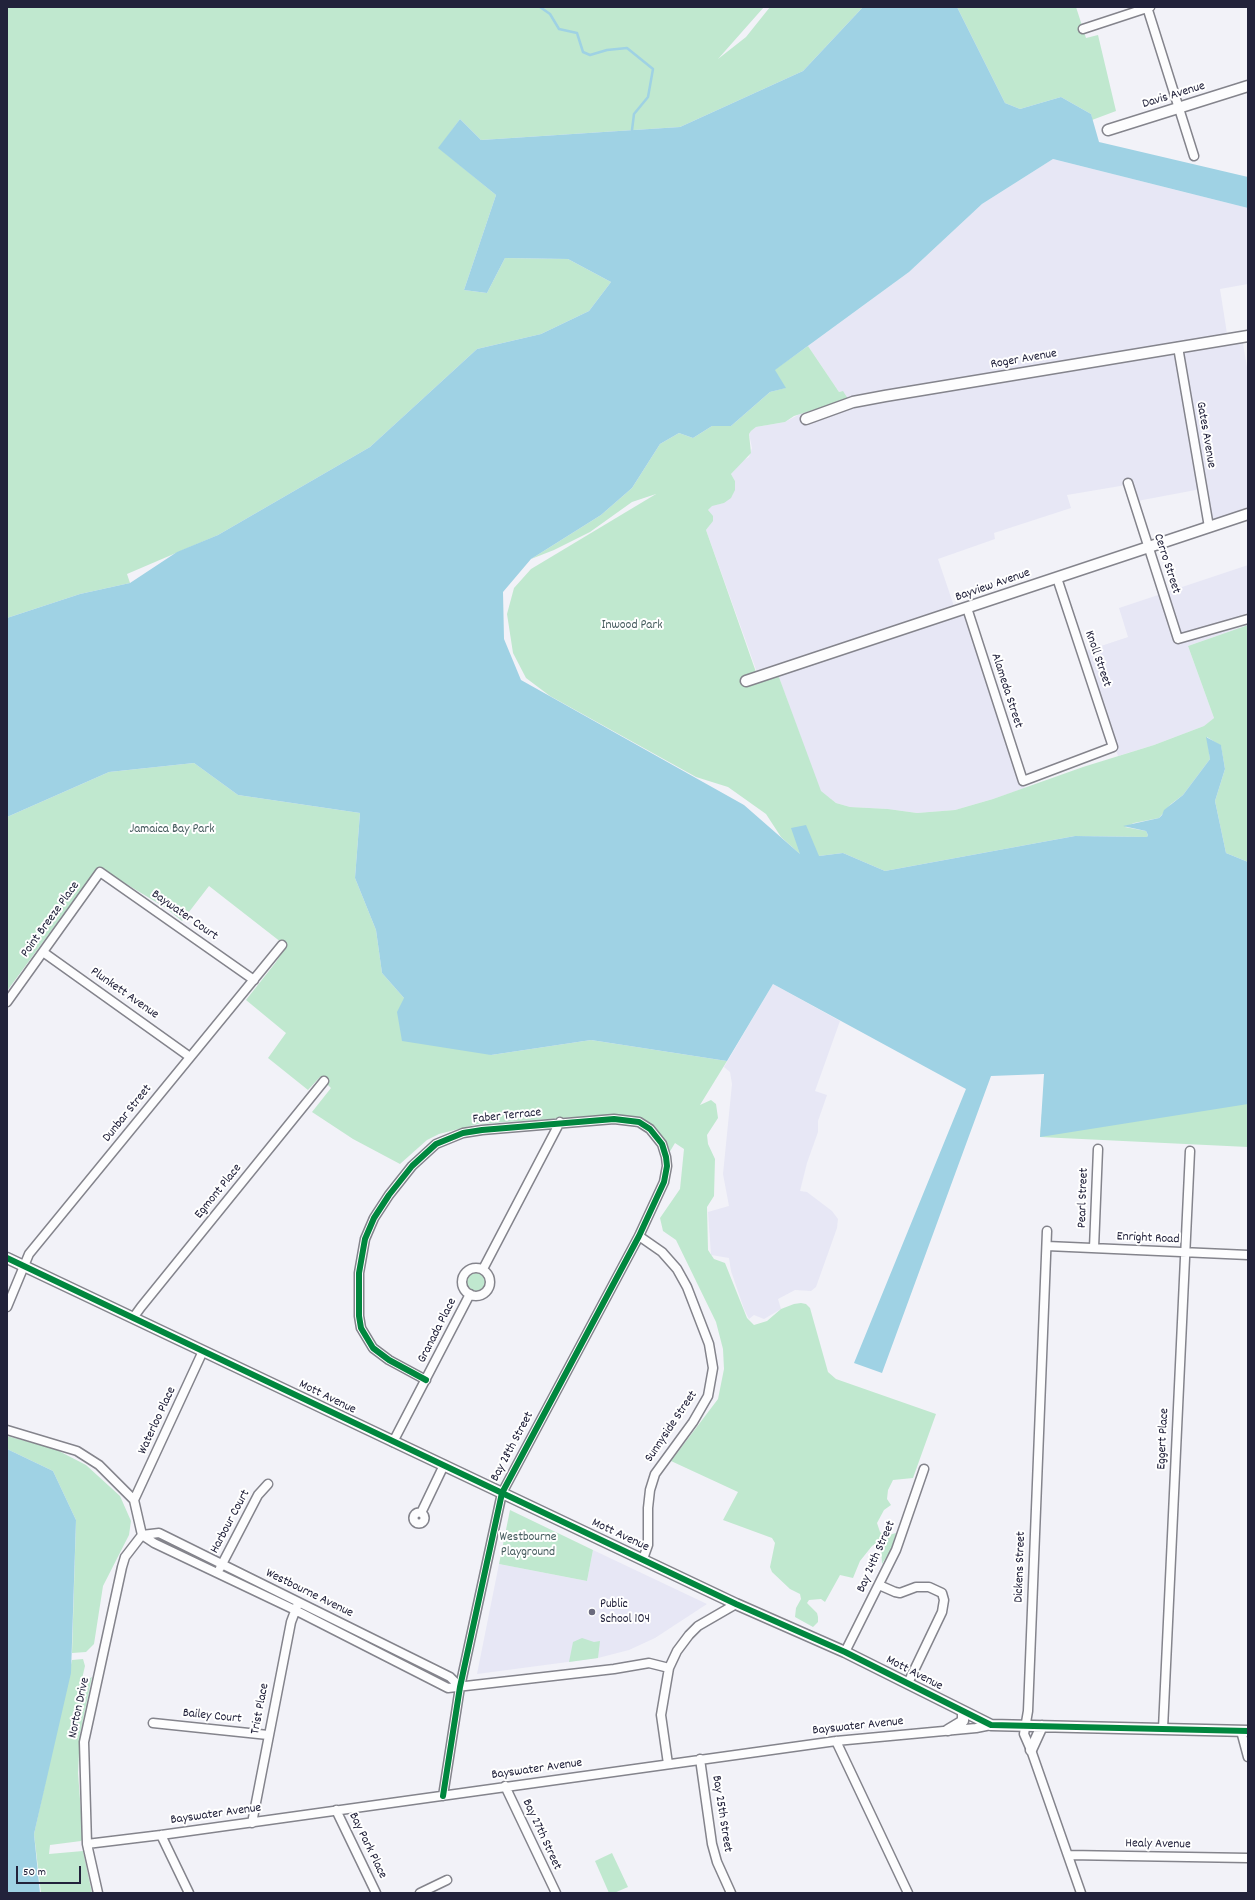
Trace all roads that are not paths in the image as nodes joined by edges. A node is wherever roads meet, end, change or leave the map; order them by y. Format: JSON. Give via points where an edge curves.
{"nodes":[{"id":1,"x":1148,"y":7,"type":"edge"},
{"id":2,"x":1083,"y":29,"type":"dead end"},
{"id":3,"x":1248,"y":86,"type":"edge"},
{"id":4,"x":1179,"y":108,"type":"junction"},
{"id":5,"x":1108,"y":130,"type":"dead end"},
{"id":6,"x":1194,"y":156,"type":"dead end"},
{"id":7,"x":1248,"y":336,"type":"edge"},
{"id":8,"x":1178,"y":348,"type":"junction"},
{"id":9,"x":806,"y":418,"type":"dead end"},
{"id":10,"x":1128,"y":484,"type":"dead end"},
{"id":11,"x":1248,"y":514,"type":"edge"},
{"id":12,"x":1209,"y":527,"type":"junction"},
{"id":13,"x":1148,"y":548,"type":"junction"},
{"id":14,"x":1057,"y":578,"type":"junction"},
{"id":15,"x":967,"y":608,"type":"junction"},
{"id":16,"x":1248,"y":619,"type":"edge"},
{"id":17,"x":746,"y":681,"type":"dead end"},
{"id":18,"x":1023,"y":781,"type":"joint"},
{"id":19,"x":100,"y":872,"type":"joint"},
{"id":20,"x":282,"y":945,"type":"dead end"},
{"id":21,"x":43,"y":952,"type":"junction"},
{"id":22,"x":254,"y":980,"type":"junction"},
{"id":23,"x":7,"y":1002,"type":"edge"},
{"id":24,"x":190,"y":1057,"type":"junction"},
{"id":25,"x":324,"y":1081,"type":"dead end"},
{"id":26,"x":560,"y":1122,"type":"junction"},
{"id":27,"x":1098,"y":1149,"type":"dead end"},
{"id":28,"x":1190,"y":1151,"type":"dead end"},
{"id":29,"x":666,"y":1157,"type":"joint"},
{"id":30,"x":1047,"y":1231,"type":"dead end"},
{"id":31,"x":639,"y":1236,"type":"junction"},
{"id":32,"x":1047,"y":1246,"type":"junction"},
{"id":33,"x":1094,"y":1248,"type":"junction"},
{"id":34,"x":1185,"y":1252,"type":"junction"},
{"id":35,"x":1248,"y":1255,"type":"edge"},
{"id":36,"x":7,"y":1258,"type":"edge"},
{"id":37,"x":25,"y":1267,"type":"junction"},
{"id":38,"x":483,"y":1269,"type":"junction"},
{"id":39,"x":470,"y":1294,"type":"junction"},
{"id":40,"x":7,"y":1307,"type":"edge"},
{"id":41,"x":133,"y":1318,"type":"junction"},
{"id":42,"x":204,"y":1351,"type":"junction"},
{"id":43,"x":426,"y":1380,"type":"junction"},
{"id":44,"x":7,"y":1430,"type":"edge"},
{"id":45,"x":393,"y":1442,"type":"junction"},
{"id":46,"x":444,"y":1465,"type":"junction"},
{"id":47,"x":924,"y":1469,"type":"dead end"},
{"id":48,"x":268,"y":1484,"type":"dead end"},
{"id":49,"x":502,"y":1493,"type":"junction"},
{"id":50,"x":134,"y":1500,"type":"junction"},
{"id":51,"x":421,"y":1513,"type":"dead end"},
{"id":52,"x":142,"y":1535,"type":"junction"},
{"id":53,"x":644,"y":1559,"type":"junction"},
{"id":54,"x":222,"y":1564,"type":"junction"},
{"id":55,"x":218,"y":1572,"type":"junction"},
{"id":56,"x":879,"y":1585,"type":"junction"},
{"id":57,"x":736,"y":1604,"type":"junction"},
{"id":58,"x":297,"y":1606,"type":"junction"},
{"id":59,"x":845,"y":1652,"type":"junction"},
{"id":60,"x":669,"y":1668,"type":"junction"},
{"id":61,"x":908,"y":1683,"type":"junction"},
{"id":62,"x":460,"y":1687,"type":"junction"},
{"id":63,"x":963,"y":1712,"type":"junction"},
{"id":64,"x":152,"y":1723,"type":"dead end"},
{"id":65,"x":991,"y":1725,"type":"junction"},
{"id":66,"x":1026,"y":1725,"type":"junction"},
{"id":67,"x":1042,"y":1726,"type":"junction"},
{"id":68,"x":1163,"y":1729,"type":"junction"},
{"id":69,"x":948,"y":1730,"type":"junction"},
{"id":70,"x":1244,"y":1731,"type":"edge"},
{"id":71,"x":268,"y":1734,"type":"junction"},
{"id":72,"x":836,"y":1741,"type":"junction"},
{"id":73,"x":1031,"y":1750,"type":"junction"},
{"id":74,"x":1248,"y":1757,"type":"edge"},
{"id":75,"x":700,"y":1759,"type":"junction"},
{"id":76,"x":668,"y":1764,"type":"junction"},
{"id":77,"x":505,"y":1786,"type":"junction"},
{"id":78,"x":443,"y":1796,"type":"junction"},
{"id":79,"x":336,"y":1810,"type":"junction"},
{"id":80,"x":252,"y":1822,"type":"junction"},
{"id":81,"x":161,"y":1835,"type":"junction"},
{"id":82,"x":87,"y":1844,"type":"junction"},
{"id":83,"x":1068,"y":1855,"type":"junction"},
{"id":84,"x":1248,"y":1858,"type":"edge"},
{"id":85,"x":447,"y":1880,"type":"dead end"},
{"id":86,"x":1078,"y":1892,"type":"edge"},
{"id":87,"x":98,"y":1893,"type":"edge"},
{"id":88,"x":189,"y":1893,"type":"edge"},
{"id":89,"x":376,"y":1893,"type":"edge"},
{"id":90,"x":420,"y":1893,"type":"edge"},
{"id":91,"x":556,"y":1893,"type":"edge"},
{"id":92,"x":731,"y":1893,"type":"edge"},
{"id":93,"x":908,"y":1893,"type":"edge"}],
"edges":[{"from":1,"to":2,"type":"street"},
{"from":1,"to":4,"type":"street"},
{"from":3,"to":4,"type":"street","name":"Davis Avenue"},
{"from":4,"to":5,"type":"street","name":"Davis Avenue"},
{"from":4,"to":6,"type":"street"},
{"from":7,"to":8,"type":"street","name":"Roger Avenue"},
{"from":8,"to":9,"type":"street","name":"Roger Avenue","via":[[853,402]]},
{"from":8,"to":12,"type":"street","name":"Gates Avenue"},
{"from":10,"to":13,"type":"street","name":"Cerro Street"},
{"from":11,"to":12,"type":"street","name":"Bayview Avenue"},
{"from":12,"to":13,"type":"street","name":"Bayview Avenue"},
{"from":13,"to":14,"type":"street","name":"Bayview Avenue"},
{"from":13,"to":16,"type":"street","name":"Cerro Street","via":[[1178,639]]},
{"from":14,"to":15,"type":"street","name":"Bayview Avenue"},
{"from":14,"to":18,"type":"street","name":"Knoll Street","via":[[1113,747]]},
{"from":15,"to":17,"type":"street","name":"Bayview Avenue"},
{"from":15,"to":18,"type":"street","name":"Alameda Street"},
{"from":19,"to":21,"type":"street","name":"Point Breeze Place"},
{"from":19,"to":22,"type":"street","name":"Baywater Court"},
{"from":20,"to":22,"type":"street","name":"Dunbar Street"},
{"from":21,"to":23,"type":"street","name":"Point Breeze Place"},
{"from":21,"to":24,"type":"street","name":"Plunkett Avenue"},
{"from":22,"to":24,"type":"street","name":"Dunbar Street"},
{"from":24,"to":37,"type":"street","name":"Dunbar Street","via":[[29,1254]]},
{"from":25,"to":41,"type":"street","name":"Egmont Place"},
{"from":26,"to":29,"type":"street","name":"Faber Terrace","via":[[614,1119],[639,1122],[654,1133],[662,1144]]},
{"from":26,"to":38,"type":"street"},
{"from":26,"to":43,"type":"street","name":"Faber Terrace","via":[[463,1133],[436,1144],[412,1166],[389,1195],[369,1228],[359,1274],[359,1316],[362,1328],[373,1348],[381,1355]]},
{"from":27,"to":33,"type":"street","name":"Pearl Street"},
{"from":28,"to":34,"type":"street","name":"Eggert Place"},
{"from":29,"to":31,"type":"street","name":"Bay 28th Street","via":[[664,1182]]},
{"from":30,"to":32,"type":"street","name":"Dickens Street"},
{"from":31,"to":49,"type":"street","name":"Bay 28th Street"},
{"from":31,"to":53,"type":"street","name":"Sunnyside Street","via":[[662,1252],[684,1281],[709,1344],[713,1368],[708,1396],[693,1422],[655,1474],[650,1490],[648,1545]]},
{"from":32,"to":33,"type":"street","name":"Enright Road"},
{"from":32,"to":66,"type":"street","name":"Dickens Street"},
{"from":33,"to":34,"type":"street","name":"Enright Road"},
{"from":34,"to":35,"type":"street","name":"Enright Road"},
{"from":34,"to":68,"type":"street","name":"Eggert Place"},
{"from":36,"to":37,"type":"street","name":"Mott Avenue"},
{"from":37,"to":40,"type":"street","name":"Dunbar Street"},
{"from":37,"to":41,"type":"street","name":"Mott Avenue"},
{"from":38,"to":39,"type":"street","name":"Granada Place","via":[[490,1276],[490,1286],[484,1293],[475,1296]]},
{"from":38,"to":39,"type":"street","name":"Granada Place","via":[[474,1267],[464,1275],[464,1288]]},
{"from":39,"to":43,"type":"street","name":"Granada Place"},
{"from":41,"to":42,"type":"street","name":"Mott Avenue"},
{"from":42,"to":45,"type":"street","name":"Mott Avenue"},
{"from":42,"to":50,"type":"street","name":"Waterloo Place"},
{"from":43,"to":45,"type":"street","name":"Granada Place"},
{"from":44,"to":50,"type":"street","via":[[77,1451],[99,1465]]},
{"from":45,"to":46,"type":"street","name":"Mott Avenue"},
{"from":46,"to":49,"type":"street","name":"Mott Avenue"},
{"from":46,"to":51,"type":"street"},
{"from":47,"to":56,"type":"street","name":"Bay 24th Street","via":[[896,1550]]},
{"from":48,"to":54,"type":"street","name":"Harbour Court","via":[[258,1495]]},
{"from":49,"to":53,"type":"street","name":"Mott Avenue"},
{"from":49,"to":62,"type":"street","name":"Bay 28th Street"},
{"from":50,"to":52,"type":"street"},
{"from":52,"to":54,"type":"street","name":"Westbourne Avenue","via":[[159,1533]]},
{"from":52,"to":55,"type":"street","name":"Westbourne Avenue"},
{"from":52,"to":82,"type":"street","name":"Norton Drive","via":[[125,1557],[122,1567],[84,1742]]},
{"from":53,"to":57,"type":"street","name":"Mott Avenue"},
{"from":54,"to":55,"type":"street","name":"Harbour Court"},
{"from":54,"to":58,"type":"street","name":"Westbourne Avenue"},
{"from":55,"to":58,"type":"street","name":"Westbourne Avenue"},
{"from":56,"to":59,"type":"street","name":"Bay 24th Street"},
{"from":56,"to":61,"type":"street","via":[[900,1593],[916,1587],[929,1587],[942,1593],[942,1612]]},
{"from":57,"to":59,"type":"street","name":"Mott Avenue"},
{"from":57,"to":60,"type":"street","via":[[698,1626],[677,1651]]},
{"from":58,"to":62,"type":"street","name":"Westbourne Avenue","via":[[448,1688]]},
{"from":58,"to":71,"type":"street","name":"Trist Place"},
{"from":59,"to":61,"type":"street","name":"Mott Avenue"},
{"from":60,"to":62,"type":"street","name":"Westbourne Avenue","via":[[654,1663]]},
{"from":60,"to":76,"type":"street","via":[[661,1715]]},
{"from":61,"to":63,"type":"street","name":"Mott Avenue"},
{"from":62,"to":78,"type":"street","name":"Bay 28th Street"},
{"from":63,"to":65,"type":"street","name":"Mott Avenue"},
{"from":63,"to":69,"type":"street","via":[[963,1721]]},
{"from":64,"to":71,"type":"street","name":"Bailey Court"},
{"from":65,"to":66,"type":"street","name":"Mott Avenue"},
{"from":65,"to":69,"type":"street","name":"Bayswater Avenue"},
{"from":66,"to":67,"type":"street","name":"Mott Avenue"},
{"from":66,"to":73,"type":"street","name":"Dickens Street","via":[[1024,1734]]},
{"from":67,"to":68,"type":"street","name":"Mott Avenue"},
{"from":67,"to":73,"type":"street"},
{"from":68,"to":70,"type":"street","name":"Mott Avenue"},
{"from":69,"to":72,"type":"street","name":"Bayswater Avenue"},
{"from":70,"to":74,"type":"street"},
{"from":71,"to":80,"type":"street","name":"Trist Place"},
{"from":72,"to":75,"type":"street","name":"Bayswater Avenue"},
{"from":72,"to":93,"type":"street"},
{"from":73,"to":83,"type":"street","name":"Dickens Street"},
{"from":75,"to":76,"type":"street","name":"Bayswater Avenue"},
{"from":75,"to":92,"type":"street","name":"Bay 25th Street","via":[[712,1844]]},
{"from":76,"to":77,"type":"street","name":"Bayswater Avenue"},
{"from":77,"to":78,"type":"street","name":"Bayswater Avenue"},
{"from":77,"to":91,"type":"street","name":"Bay 27th Street"},
{"from":78,"to":79,"type":"street","name":"Bayswater Avenue"},
{"from":79,"to":80,"type":"street","name":"Bayswater Avenue"},
{"from":79,"to":89,"type":"street","name":"Bay Park Place"},
{"from":80,"to":81,"type":"street","name":"Bayswater Avenue"},
{"from":81,"to":82,"type":"street","name":"Bayswater Avenue"},
{"from":81,"to":88,"type":"street"},
{"from":82,"to":87,"type":"street","name":"Norton Drive"},
{"from":83,"to":84,"type":"street","name":"Healy Avenue"},
{"from":83,"to":86,"type":"street","name":"Dickens Street"},
{"from":85,"to":90,"type":"street"}]}
